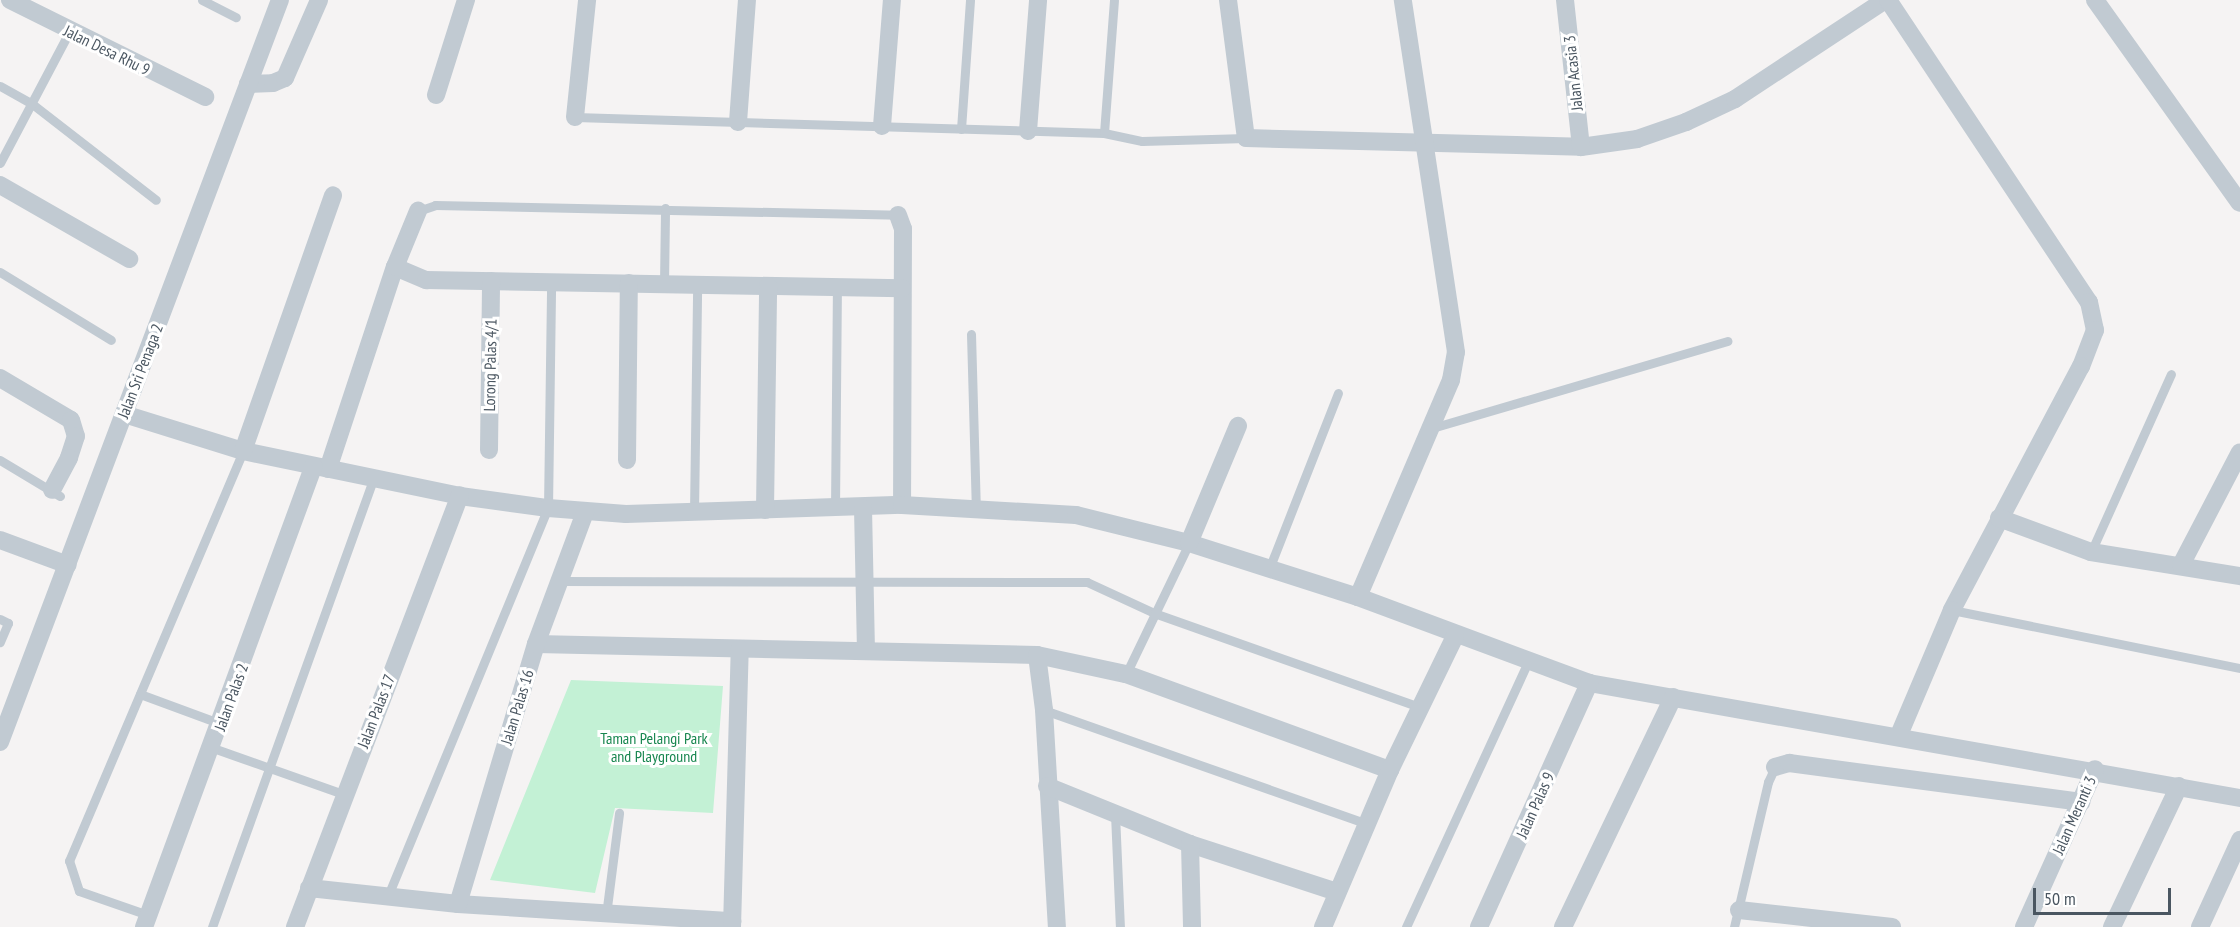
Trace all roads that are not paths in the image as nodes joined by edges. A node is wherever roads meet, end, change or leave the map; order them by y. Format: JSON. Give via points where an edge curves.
{"nodes":[{"id":1,"x":10,"y":0,"type":"edge"},
{"id":2,"x":201,"y":0,"type":"edge"},
{"id":3,"x":280,"y":0,"type":"edge"},
{"id":4,"x":319,"y":0,"type":"edge"},
{"id":5,"x":466,"y":0,"type":"edge"},
{"id":6,"x":587,"y":0,"type":"edge"},
{"id":7,"x":747,"y":0,"type":"edge"},
{"id":8,"x":892,"y":0,"type":"edge"},
{"id":9,"x":970,"y":0,"type":"edge"},
{"id":10,"x":1038,"y":0,"type":"edge"},
{"id":11,"x":1114,"y":0,"type":"edge"},
{"id":12,"x":1228,"y":0,"type":"edge"},
{"id":13,"x":1403,"y":0,"type":"edge"},
{"id":14,"x":1565,"y":0,"type":"edge"},
{"id":15,"x":1887,"y":0,"type":"edge"},
{"id":16,"x":2095,"y":0,"type":"edge"},
{"id":17,"x":236,"y":17,"type":"dead end"},
{"id":18,"x":69,"y":32,"type":"junction"},
{"id":19,"x":248,"y":84,"type":"junction"},
{"id":20,"x":0,"y":86,"type":"edge"},
{"id":21,"x":436,"y":95,"type":"dead end"},
{"id":22,"x":205,"y":97,"type":"dead end"},
{"id":23,"x":31,"y":103,"type":"junction"},
{"id":24,"x":575,"y":117,"type":"joint"},
{"id":25,"x":738,"y":122,"type":"junction"},
{"id":26,"x":882,"y":126,"type":"junction"},
{"id":27,"x":961,"y":129,"type":"junction"},
{"id":28,"x":1028,"y":131,"type":"junction"},
{"id":29,"x":1104,"y":133,"type":"junction"},
{"id":30,"x":1246,"y":138,"type":"junction"},
{"id":31,"x":1424,"y":143,"type":"junction"},
{"id":32,"x":1581,"y":147,"type":"junction"},
{"id":33,"x":0,"y":163,"type":"edge"},
{"id":34,"x":0,"y":184,"type":"edge"},
{"id":35,"x":333,"y":195,"type":"dead end"},
{"id":36,"x":156,"y":200,"type":"dead end"},
{"id":37,"x":2240,"y":203,"type":"edge"},
{"id":38,"x":664,"y":208,"type":"junction"},
{"id":39,"x":418,"y":211,"type":"joint"},
{"id":40,"x":898,"y":215,"type":"joint"},
{"id":41,"x":129,"y":259,"type":"dead end"},
{"id":42,"x":395,"y":267,"type":"junction"},
{"id":43,"x":0,"y":272,"type":"edge"},
{"id":44,"x":491,"y":281,"type":"junction"},
{"id":45,"x":550,"y":282,"type":"junction"},
{"id":46,"x":629,"y":283,"type":"junction"},
{"id":47,"x":664,"y":284,"type":"junction"},
{"id":48,"x":697,"y":285,"type":"junction"},
{"id":49,"x":768,"y":286,"type":"junction"},
{"id":50,"x":837,"y":287,"type":"junction"},
{"id":51,"x":902,"y":288,"type":"junction"},
{"id":52,"x":971,"y":334,"type":"dead end"},
{"id":53,"x":111,"y":340,"type":"dead end"},
{"id":54,"x":1727,"y":341,"type":"dead end"},
{"id":55,"x":2171,"y":374,"type":"dead end"},
{"id":56,"x":0,"y":378,"type":"edge"},
{"id":57,"x":1338,"y":393,"type":"dead end"},
{"id":58,"x":124,"y":414,"type":"junction"},
{"id":59,"x":1238,"y":426,"type":"dead end"},
{"id":60,"x":1430,"y":429,"type":"junction"},
{"id":61,"x":489,"y":450,"type":"dead end"},
{"id":62,"x":243,"y":451,"type":"junction"},
{"id":63,"x":2240,"y":452,"type":"edge"},
{"id":64,"x":0,"y":460,"type":"edge"},
{"id":65,"x":627,"y":460,"type":"dead end"},
{"id":66,"x":321,"y":467,"type":"junction"},
{"id":67,"x":374,"y":477,"type":"junction"},
{"id":68,"x":56,"y":493,"type":"joint"},
{"id":69,"x":460,"y":496,"type":"junction"},
{"id":70,"x":902,"y":505,"type":"junction"},
{"id":71,"x":548,"y":508,"type":"junction"},
{"id":72,"x":863,"y":508,"type":"junction"},
{"id":73,"x":976,"y":508,"type":"junction"},
{"id":74,"x":765,"y":510,"type":"junction"},
{"id":75,"x":835,"y":510,"type":"junction"},
{"id":76,"x":585,"y":512,"type":"junction"},
{"id":77,"x":694,"y":513,"type":"junction"},
{"id":78,"x":1998,"y":518,"type":"junction"},
{"id":79,"x":0,"y":540,"type":"edge"},
{"id":80,"x":1189,"y":543,"type":"junction"},
{"id":81,"x":2091,"y":552,"type":"junction"},
{"id":82,"x":68,"y":565,"type":"junction"},
{"id":83,"x":2181,"y":565,"type":"junction"},
{"id":84,"x":1269,"y":568,"type":"junction"},
{"id":85,"x":2240,"y":576,"type":"edge"},
{"id":86,"x":862,"y":579,"type":"junction"},
{"id":87,"x":559,"y":581,"type":"junction"},
{"id":88,"x":1358,"y":597,"type":"junction"},
{"id":89,"x":1952,"y":610,"type":"junction"},
{"id":90,"x":1154,"y":613,"type":"junction"},
{"id":91,"x":0,"y":619,"type":"edge"},
{"id":92,"x":1455,"y":636,"type":"junction"},
{"id":93,"x":0,"y":642,"type":"edge"},
{"id":94,"x":536,"y":644,"type":"junction"},
{"id":95,"x":740,"y":649,"type":"junction"},
{"id":96,"x":866,"y":651,"type":"junction"},
{"id":97,"x":1037,"y":655,"type":"junction"},
{"id":98,"x":1529,"y":658,"type":"junction"},
{"id":99,"x":2240,"y":668,"type":"edge"},
{"id":100,"x":1126,"y":674,"type":"junction"},
{"id":101,"x":1588,"y":683,"type":"junction"},
{"id":102,"x":140,"y":694,"type":"junction"},
{"id":103,"x":1673,"y":696,"type":"junction"},
{"id":104,"x":1422,"y":708,"type":"junction"},
{"id":105,"x":1044,"y":710,"type":"junction"},
{"id":106,"x":221,"y":724,"type":"junction"},
{"id":107,"x":1899,"y":735,"type":"junction"},
{"id":108,"x":0,"y":742,"type":"edge"},
{"id":109,"x":213,"y":748,"type":"junction"},
{"id":110,"x":1775,"y":767,"type":"joint"},
{"id":111,"x":271,"y":768,"type":"junction"},
{"id":112,"x":2095,"y":769,"type":"junction"},
{"id":113,"x":1390,"y":770,"type":"junction"},
{"id":114,"x":1047,"y":786,"type":"junction"},
{"id":115,"x":2179,"y":786,"type":"junction"},
{"id":116,"x":343,"y":794,"type":"junction"},
{"id":117,"x":2240,"y":798,"type":"edge"},
{"id":118,"x":2081,"y":802,"type":"junction"},
{"id":119,"x":619,"y":813,"type":"dead end"},
{"id":120,"x":1115,"y":814,"type":"junction"},
{"id":121,"x":1367,"y":824,"type":"junction"},
{"id":122,"x":2240,"y":840,"type":"edge"},
{"id":123,"x":1190,"y":844,"type":"junction"},
{"id":124,"x":309,"y":888,"type":"junction"},
{"id":125,"x":1337,"y":892,"type":"junction"},
{"id":126,"x":387,"y":898,"type":"junction"},
{"id":127,"x":458,"y":904,"type":"junction"},
{"id":128,"x":606,"y":915,"type":"junction"},
{"id":129,"x":1737,"y":918,"type":"edge"},
{"id":130,"x":146,"y":921,"type":"edge"},
{"id":131,"x":732,"y":924,"type":"edge"},
{"id":132,"x":212,"y":927,"type":"edge"},
{"id":133,"x":296,"y":927,"type":"edge"},
{"id":134,"x":1057,"y":927,"type":"edge"},
{"id":135,"x":1119,"y":927,"type":"edge"},
{"id":136,"x":1192,"y":927,"type":"edge"},
{"id":137,"x":1323,"y":927,"type":"edge"},
{"id":138,"x":1406,"y":927,"type":"edge"},
{"id":139,"x":1479,"y":927,"type":"edge"},
{"id":140,"x":1563,"y":927,"type":"edge"},
{"id":141,"x":1892,"y":927,"type":"edge"},
{"id":142,"x":2024,"y":927,"type":"edge"},
{"id":143,"x":2112,"y":927,"type":"edge"},
{"id":144,"x":2200,"y":927,"type":"edge"}],
"edges":[{"from":1,"to":18,"type":"street","name":"Jalan Desa Rhu 9"},
{"from":2,"to":17,"type":"lane"},
{"from":3,"to":19,"type":"street","name":"Jalan Sri Penaga 2"},
{"from":4,"to":19,"type":"street","via":[[285,78],[273,83]]},
{"from":5,"to":21,"type":"street"},
{"from":6,"to":24,"type":"street"},
{"from":7,"to":25,"type":"street"},
{"from":8,"to":26,"type":"street"},
{"from":9,"to":27,"type":"lane"},
{"from":10,"to":28,"type":"street"},
{"from":11,"to":29,"type":"lane"},
{"from":12,"to":30,"type":"street"},
{"from":13,"to":31,"type":"street"},
{"from":14,"to":32,"type":"street","name":"Jalan Acasia 3"},
{"from":15,"to":32,"type":"street","via":[[1735,99],[1637,139]]},
{"from":15,"to":78,"type":"street","via":[[2089,302],[2095,330],[2081,366]]},
{"from":16,"to":37,"type":"street"},
{"from":18,"to":22,"type":"street","name":"Jalan Desa Rhu 9"},
{"from":18,"to":23,"type":"lane"},
{"from":19,"to":58,"type":"street","name":"Jalan Sri Penaga 2"},
{"from":20,"to":23,"type":"lane"},
{"from":23,"to":33,"type":"lane"},
{"from":23,"to":36,"type":"lane"},
{"from":24,"to":25,"type":"lane"},
{"from":25,"to":26,"type":"lane"},
{"from":26,"to":27,"type":"lane"},
{"from":27,"to":28,"type":"lane"},
{"from":28,"to":29,"type":"lane"},
{"from":29,"to":30,"type":"lane","via":[[1142,141]]},
{"from":30,"to":31,"type":"street"},
{"from":31,"to":32,"type":"street"},
{"from":31,"to":60,"type":"street","via":[[1456,352],[1451,380]]},
{"from":34,"to":41,"type":"street"},
{"from":35,"to":62,"type":"street"},
{"from":38,"to":39,"type":"lane","via":[[435,205]]},
{"from":38,"to":40,"type":"lane"},
{"from":38,"to":47,"type":"lane"},
{"from":39,"to":42,"type":"street","name":"Jalan Palas 2"},
{"from":40,"to":51,"type":"street","via":[[903,229]]},
{"from":42,"to":44,"type":"street","via":[[426,280]]},
{"from":42,"to":66,"type":"street","name":"Jalan Palas 2"},
{"from":43,"to":53,"type":"lane"},
{"from":44,"to":45,"type":"street"},
{"from":44,"to":61,"type":"street","name":"Lorong Palas 4/1"},
{"from":45,"to":46,"type":"street"},
{"from":45,"to":71,"type":"lane"},
{"from":46,"to":47,"type":"street"},
{"from":46,"to":65,"type":"street"},
{"from":47,"to":48,"type":"street"},
{"from":48,"to":49,"type":"street"},
{"from":48,"to":77,"type":"lane"},
{"from":49,"to":50,"type":"street"},
{"from":49,"to":74,"type":"street"},
{"from":50,"to":51,"type":"street"},
{"from":50,"to":75,"type":"lane"},
{"from":51,"to":70,"type":"street"},
{"from":52,"to":73,"type":"lane"},
{"from":54,"to":60,"type":"lane"},
{"from":55,"to":81,"type":"lane"},
{"from":56,"to":68,"type":"street","via":[[71,420],[76,436]]},
{"from":57,"to":84,"type":"lane"},
{"from":58,"to":62,"type":"street"},
{"from":58,"to":82,"type":"street","name":"Jalan Sri Penaga 2"},
{"from":59,"to":80,"type":"street"},
{"from":60,"to":88,"type":"street"},
{"from":62,"to":66,"type":"street"},
{"from":62,"to":102,"type":"lane"},
{"from":63,"to":83,"type":"street"},
{"from":64,"to":68,"type":"lane"},
{"from":66,"to":67,"type":"street"},
{"from":66,"to":106,"type":"street","name":"Jalan Palas 2"},
{"from":67,"to":69,"type":"street"},
{"from":67,"to":111,"type":"lane"},
{"from":69,"to":71,"type":"street"},
{"from":69,"to":116,"type":"street","name":"Jalan Palas 17"},
{"from":70,"to":72,"type":"street"},
{"from":70,"to":73,"type":"street"},
{"from":71,"to":76,"type":"street"},
{"from":71,"to":126,"type":"lane"},
{"from":72,"to":75,"type":"street"},
{"from":72,"to":86,"type":"street"},
{"from":73,"to":80,"type":"street","via":[[1076,515]]},
{"from":74,"to":75,"type":"street"},
{"from":74,"to":77,"type":"street"},
{"from":76,"to":77,"type":"street"},
{"from":76,"to":87,"type":"street","name":"Jalan Palas 16"},
{"from":78,"to":81,"type":"street"},
{"from":78,"to":89,"type":"street"},
{"from":79,"to":82,"type":"street"},
{"from":80,"to":84,"type":"street"},
{"from":80,"to":90,"type":"lane"},
{"from":81,"to":83,"type":"street"},
{"from":82,"to":108,"type":"street","name":"Jalan Sri Penaga 2"},
{"from":83,"to":85,"type":"street"},
{"from":84,"to":88,"type":"street"},
{"from":86,"to":87,"type":"lane"},
{"from":86,"to":90,"type":"lane","via":[[1087,582]]},
{"from":86,"to":96,"type":"street"},
{"from":87,"to":94,"type":"street","name":"Jalan Palas 16"},
{"from":88,"to":92,"type":"street"},
{"from":89,"to":99,"type":"lane"},
{"from":89,"to":107,"type":"street"},
{"from":90,"to":100,"type":"lane"},
{"from":90,"to":104,"type":"lane"},
{"from":91,"to":93,"type":"lane","via":[[8,623]]},
{"from":92,"to":98,"type":"street"},
{"from":92,"to":104,"type":"street"},
{"from":94,"to":95,"type":"street"},
{"from":94,"to":127,"type":"street","name":"Jalan Palas 16"},
{"from":95,"to":96,"type":"street"},
{"from":95,"to":131,"type":"street"},
{"from":96,"to":97,"type":"street"},
{"from":97,"to":100,"type":"street"},
{"from":97,"to":105,"type":"street"},
{"from":98,"to":101,"type":"street"},
{"from":98,"to":138,"type":"lane"},
{"from":100,"to":113,"type":"street"},
{"from":101,"to":103,"type":"street"},
{"from":101,"to":139,"type":"street","name":"Jalan Palas 9"},
{"from":102,"to":106,"type":"lane"},
{"from":102,"to":130,"type":"lane","via":[[69,861],[79,891]]},
{"from":103,"to":107,"type":"street"},
{"from":103,"to":140,"type":"street"},
{"from":104,"to":113,"type":"street"},
{"from":105,"to":114,"type":"street"},
{"from":105,"to":121,"type":"lane"},
{"from":106,"to":109,"type":"street","name":"Jalan Palas 2"},
{"from":107,"to":112,"type":"street"},
{"from":109,"to":111,"type":"lane"},
{"from":109,"to":130,"type":"street","name":"Jalan Palas 2"},
{"from":110,"to":118,"type":"street","via":[[1789,763]]},
{"from":110,"to":129,"type":"lane","via":[[1768,782]]},
{"from":111,"to":116,"type":"lane"},
{"from":111,"to":132,"type":"lane"},
{"from":112,"to":115,"type":"street"},
{"from":112,"to":118,"type":"street","name":"Jalan Meranti 3"},
{"from":113,"to":121,"type":"street"},
{"from":114,"to":120,"type":"street"},
{"from":114,"to":134,"type":"street"},
{"from":115,"to":117,"type":"street"},
{"from":115,"to":143,"type":"street"},
{"from":116,"to":124,"type":"street","name":"Jalan Palas 17"},
{"from":118,"to":142,"type":"street","name":"Jalan Meranti 3"},
{"from":119,"to":128,"type":"lane"},
{"from":120,"to":123,"type":"street"},
{"from":120,"to":135,"type":"lane"},
{"from":121,"to":125,"type":"street"},
{"from":122,"to":144,"type":"street"},
{"from":123,"to":125,"type":"street"},
{"from":123,"to":136,"type":"street"},
{"from":124,"to":126,"type":"street"},
{"from":124,"to":133,"type":"street","name":"Jalan Palas 17"},
{"from":125,"to":137,"type":"street"},
{"from":126,"to":127,"type":"street"},
{"from":127,"to":128,"type":"street"},
{"from":128,"to":131,"type":"street"},
{"from":129,"to":141,"type":"street"}]}
